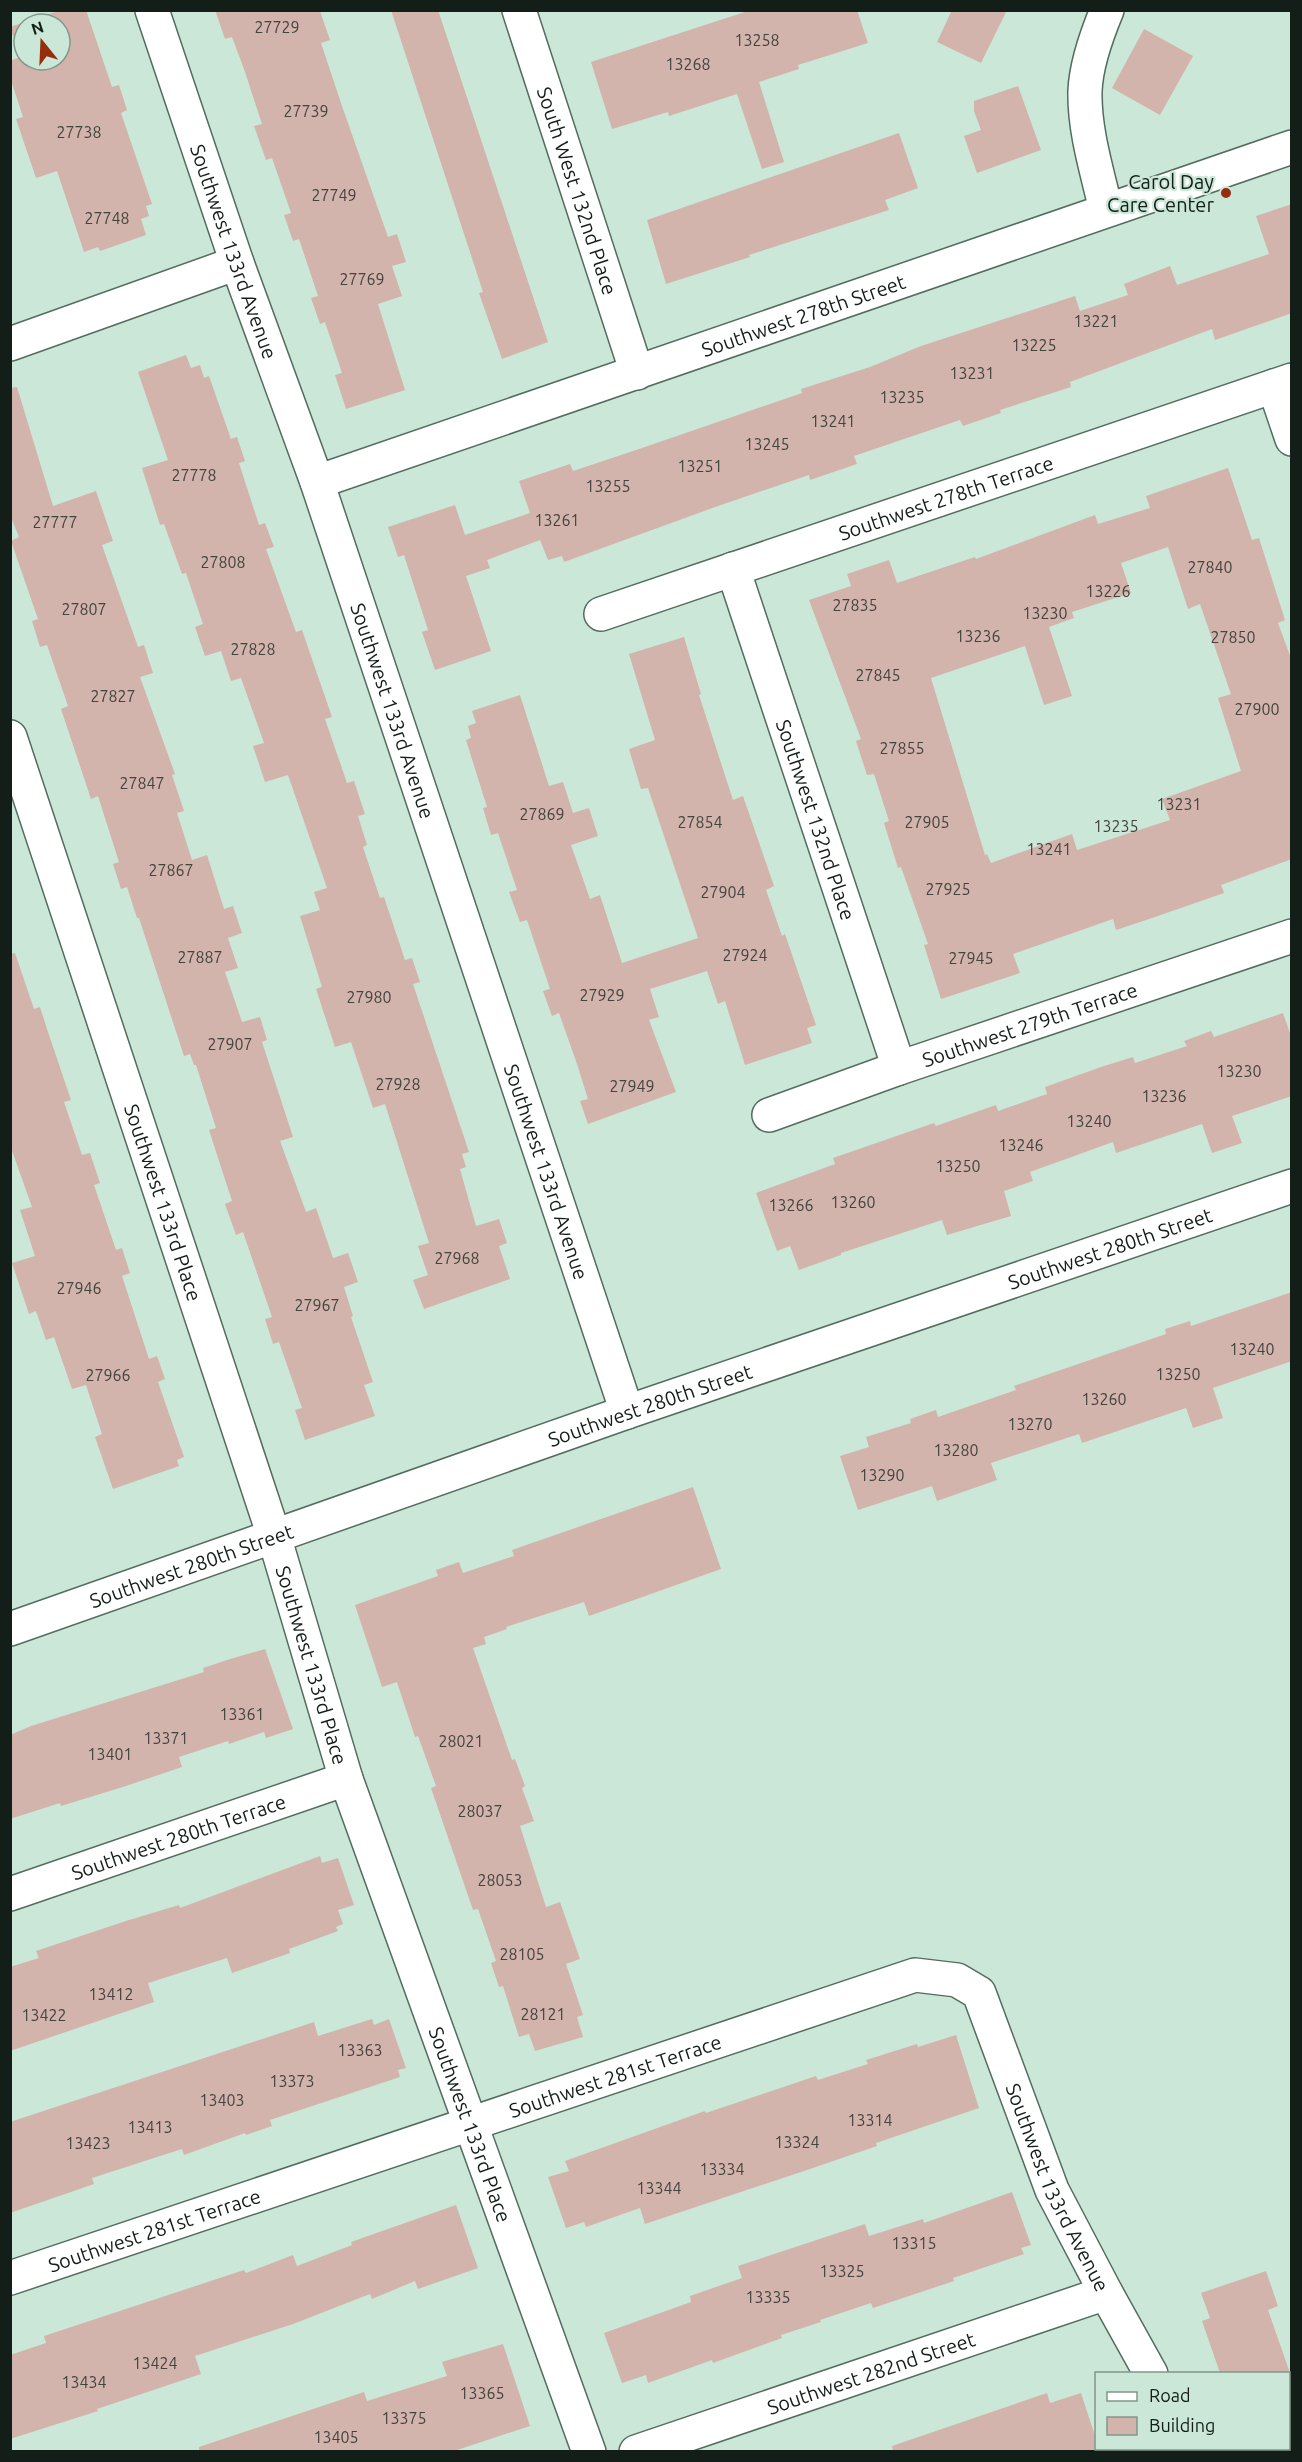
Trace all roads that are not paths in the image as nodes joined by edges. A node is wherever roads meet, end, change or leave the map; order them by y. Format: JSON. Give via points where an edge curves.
{"nodes":[{"id":1,"x":152,"y":10,"type":"edge"},
{"id":2,"x":1107,"y":10,"type":"edge"},
{"id":3,"x":525,"y":12,"type":"edge"},
{"id":4,"x":1292,"y":147,"type":"edge"},
{"id":5,"x":1106,"y":210,"type":"junction"},
{"id":6,"x":237,"y":263,"type":"junction"},
{"id":7,"x":10,"y":344,"type":"edge"},
{"id":8,"x":637,"y":373,"type":"junction"},
{"id":9,"x":1283,"y":383,"type":"edge"},
{"id":10,"x":1292,"y":439,"type":"edge"},
{"id":11,"x":317,"y":482,"type":"junction"},
{"id":12,"x":733,"y":569,"type":"junction"},
{"id":13,"x":601,"y":614,"type":"dead end"},
{"id":14,"x":10,"y":737,"type":"edge"},
{"id":15,"x":1292,"y":936,"type":"edge"},
{"id":16,"x":899,"y":1068,"type":"junction"},
{"id":17,"x":769,"y":1115,"type":"dead end"},
{"id":18,"x":1292,"y":1186,"type":"edge"},
{"id":19,"x":627,"y":1412,"type":"junction"},
{"id":20,"x":274,"y":1536,"type":"junction"},
{"id":21,"x":10,"y":1629,"type":"edge"},
{"id":22,"x":346,"y":1779,"type":"junction"},
{"id":23,"x":10,"y":1894,"type":"edge"},
{"id":24,"x":979,"y":1993,"type":"joint"},
{"id":25,"x":471,"y":2124,"type":"junction"},
{"id":26,"x":10,"y":2278,"type":"edge"},
{"id":27,"x":1106,"y":2293,"type":"junction"},
{"id":28,"x":1150,"y":2372,"type":"edge"},
{"id":29,"x":589,"y":2451,"type":"edge"},
{"id":30,"x":636,"y":2451,"type":"edge"}],
"edges":[{"from":1,"to":6,"type":"street","name":"Southwest 133rd Avenue"},
{"from":2,"to":5,"type":"street","via":[[1096,34],[1085,90],[1091,147]]},
{"from":3,"to":8,"type":"street","name":"South West 132nd Place"},
{"from":4,"to":5,"type":"street","name":"Southwest 278th Street"},
{"from":5,"to":8,"type":"street","name":"Southwest 278th Street"},
{"from":6,"to":7,"type":"street"},
{"from":6,"to":11,"type":"street","name":"Southwest 133rd Avenue"},
{"from":8,"to":11,"type":"street","name":"Southwest 278th Street"},
{"from":9,"to":10,"type":"street"},
{"from":9,"to":12,"type":"street","name":"Southwest 278th Terrace"},
{"from":11,"to":19,"type":"street","name":"Southwest 133rd Avenue"},
{"from":12,"to":13,"type":"street","name":"Southwest 278th Terrace"},
{"from":12,"to":16,"type":"street","name":"Southwest 132nd Place"},
{"from":14,"to":20,"type":"street","name":"Southwest 133rd Place"},
{"from":15,"to":16,"type":"street","name":"Southwest 279th Terrace"},
{"from":16,"to":17,"type":"street","name":"Southwest 279th Terrace"},
{"from":18,"to":19,"type":"street","name":"Southwest 280th Street"},
{"from":19,"to":20,"type":"street","name":"Southwest 280th Street"},
{"from":20,"to":21,"type":"street","name":"Southwest 280th Street"},
{"from":20,"to":22,"type":"street","name":"Southwest 133rd Place"},
{"from":22,"to":23,"type":"street","name":"Southwest 280th Terrace"},
{"from":22,"to":25,"type":"street","name":"Southwest 133rd Place"},
{"from":24,"to":25,"type":"street","name":"Southwest 281st Terrace","via":[[957,1980],[915,1976]]},
{"from":24,"to":27,"type":"street","name":"Southwest 133rd Avenue","via":[[1052,2190]]},
{"from":25,"to":26,"type":"street","name":"Southwest 281st Terrace"},
{"from":25,"to":29,"type":"street","name":"Southwest 133rd Place"},
{"from":27,"to":28,"type":"street","name":"Southwest 133rd Avenue"},
{"from":27,"to":30,"type":"street","name":"Southwest 282nd Street"}]}
